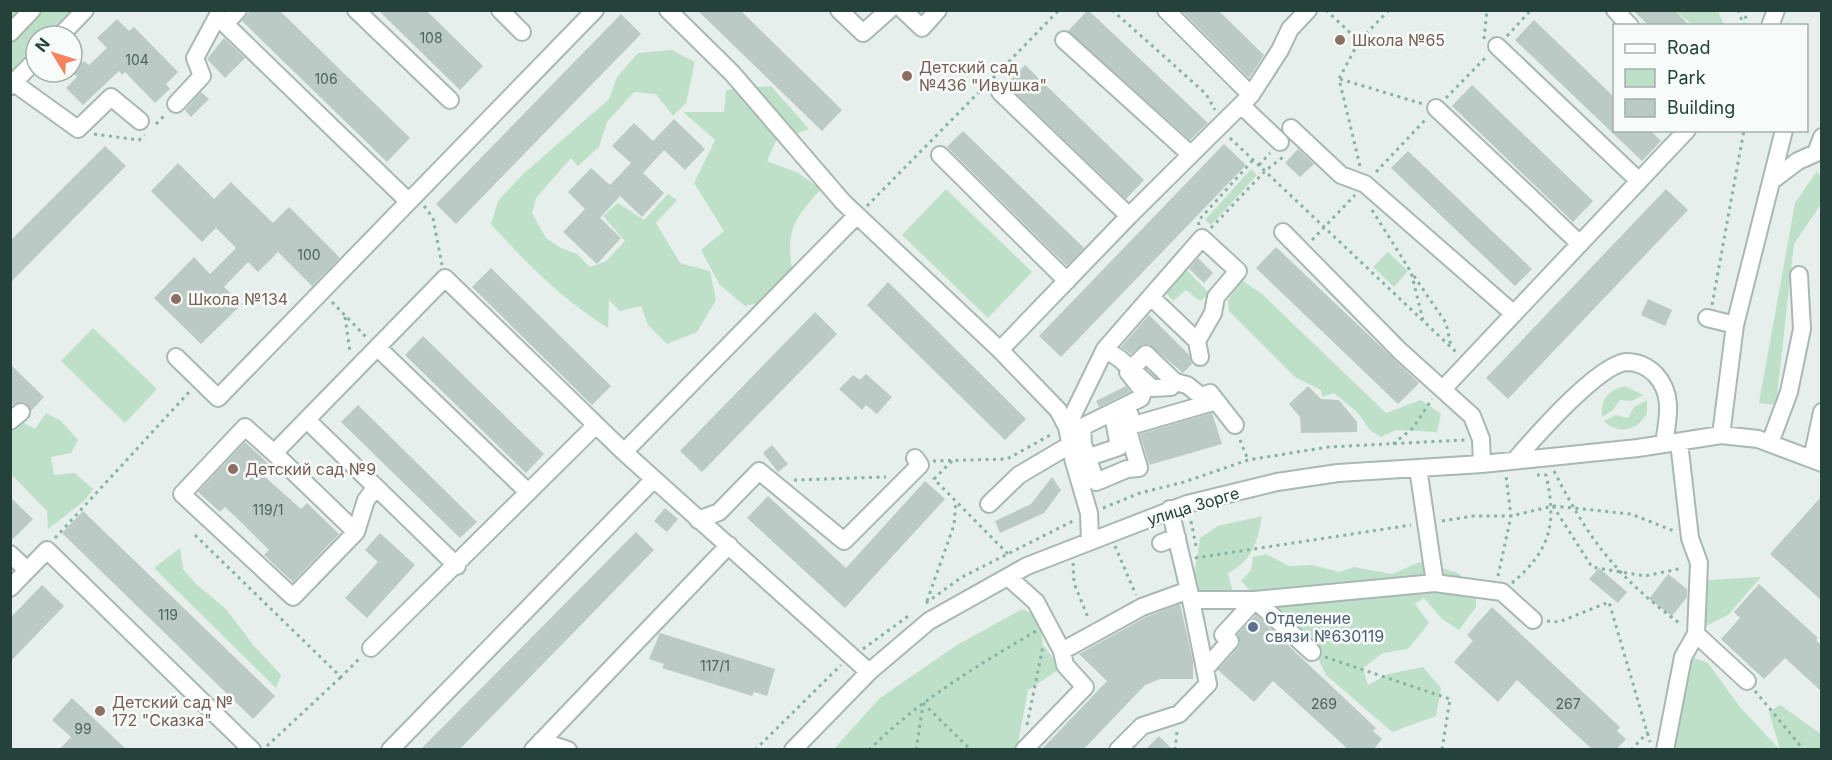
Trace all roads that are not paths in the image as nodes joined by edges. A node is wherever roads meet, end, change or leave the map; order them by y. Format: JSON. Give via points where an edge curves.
{"nodes":[{"id":1,"x":32,"y":10,"type":"edge"},
{"id":2,"x":85,"y":10,"type":"edge"},
{"id":3,"x":238,"y":10,"type":"edge"},
{"id":4,"x":356,"y":10,"type":"edge"},
{"id":5,"x":500,"y":10,"type":"edge"},
{"id":6,"x":595,"y":10,"type":"edge"},
{"id":7,"x":668,"y":10,"type":"edge"},
{"id":8,"x":839,"y":10,"type":"edge"},
{"id":9,"x":889,"y":10,"type":"edge"},
{"id":10,"x":903,"y":10,"type":"edge"},
{"id":11,"x":938,"y":10,"type":"edge"},
{"id":12,"x":1166,"y":10,"type":"edge"},
{"id":13,"x":1308,"y":10,"type":"edge"},
{"id":14,"x":1615,"y":10,"type":"edge"},
{"id":15,"x":217,"y":17,"type":"edge"},
{"id":16,"x":72,"y":24,"type":"edge"},
{"id":17,"x":1628,"y":24,"type":"edge"},
{"id":18,"x":522,"y":32,"type":"dead end"},
{"id":19,"x":10,"y":33,"type":"edge"},
{"id":20,"x":1064,"y":40,"type":"dead end"},
{"id":21,"x":1497,"y":45,"type":"dead end"},
{"id":22,"x":24,"y":72,"type":"edge"},
{"id":23,"x":12,"y":84,"type":"edge"},
{"id":24,"x":1000,"y":92,"type":"dead end"},
{"id":25,"x":450,"y":100,"type":"dead end"},
{"id":26,"x":1246,"y":100,"type":"junction"},
{"id":27,"x":176,"y":104,"type":"dead end"},
{"id":28,"x":1436,"y":108,"type":"road end"},
{"id":29,"x":141,"y":122,"type":"dead end"},
{"id":30,"x":1686,"y":132,"type":"edge"},
{"id":31,"x":1784,"y":132,"type":"edge"},
{"id":32,"x":1296,"y":133,"type":"road end"},
{"id":33,"x":1821,"y":137,"type":"edge"},
{"id":34,"x":1280,"y":142,"type":"dead end"},
{"id":35,"x":1190,"y":154,"type":"junction"},
{"id":36,"x":940,"y":155,"type":"dead end"},
{"id":37,"x":1774,"y":179,"type":"junction"},
{"id":38,"x":1639,"y":182,"type":"junction"},
{"id":39,"x":412,"y":198,"type":"junction"},
{"id":40,"x":857,"y":215,"type":"junction"},
{"id":41,"x":1129,"y":216,"type":"junction"},
{"id":42,"x":1283,"y":232,"type":"dead end"},
{"id":43,"x":1580,"y":244,"type":"junction"},
{"id":44,"x":1799,"y":275,"type":"dead end"},
{"id":45,"x":1067,"y":280,"type":"junction"},
{"id":46,"x":1150,"y":297,"type":"junction"},
{"id":47,"x":1514,"y":314,"type":"junction"},
{"id":48,"x":1708,"y":319,"type":"road end"},
{"id":49,"x":1735,"y":325,"type":"junction"},
{"id":50,"x":379,"y":349,"type":"junction"},
{"id":51,"x":1105,"y":349,"type":"junction"},
{"id":52,"x":1000,"y":350,"type":"junction"},
{"id":53,"x":176,"y":357,"type":"dead end"},
{"id":54,"x":1131,"y":369,"type":"junction"},
{"id":55,"x":1171,"y":387,"type":"dead end"},
{"id":56,"x":1443,"y":389,"type":"junction"},
{"id":57,"x":1201,"y":396,"type":"junction"},
{"id":58,"x":1821,"y":412,"type":"edge"},
{"id":59,"x":308,"y":421,"type":"junction"},
{"id":60,"x":596,"y":425,"type":"junction"},
{"id":61,"x":1234,"y":425,"type":"road end"},
{"id":62,"x":1067,"y":427,"type":"junction"},
{"id":63,"x":1721,"y":435,"type":"junction"},
{"id":64,"x":1671,"y":442,"type":"junction"},
{"id":65,"x":1770,"y":443,"type":"junction"},
{"id":66,"x":624,"y":452,"type":"junction"},
{"id":67,"x":274,"y":453,"type":"junction"},
{"id":68,"x":1077,"y":456,"type":"junction"},
{"id":69,"x":920,"y":461,"type":"road end"},
{"id":70,"x":1817,"y":461,"type":"edge"},
{"id":71,"x":1482,"y":464,"type":"junction"},
{"id":72,"x":1516,"y":467,"type":"junction"},
{"id":73,"x":1418,"y":468,"type":"junction"},
{"id":74,"x":654,"y":479,"type":"junction"},
{"id":75,"x":376,"y":487,"type":"junction"},
{"id":76,"x":528,"y":492,"type":"junction"},
{"id":77,"x":989,"y":504,"type":"dead end"},
{"id":78,"x":1170,"y":509,"type":"junction"},
{"id":79,"x":698,"y":520,"type":"junction"},
{"id":80,"x":356,"y":532,"type":"junction"},
{"id":81,"x":1177,"y":537,"type":"junction"},
{"id":82,"x":1161,"y":543,"type":"dead end"},
{"id":83,"x":1083,"y":544,"type":"junction"},
{"id":84,"x":729,"y":545,"type":"junction"},
{"id":85,"x":10,"y":554,"type":"edge"},
{"id":86,"x":457,"y":566,"type":"junction"},
{"id":87,"x":27,"y":570,"type":"junction"},
{"id":88,"x":1008,"y":577,"type":"junction"},
{"id":89,"x":1436,"y":583,"type":"junction"},
{"id":90,"x":10,"y":588,"type":"edge"},
{"id":91,"x":1190,"y":595,"type":"junction"},
{"id":92,"x":1255,"y":600,"type":"junction"},
{"id":93,"x":1533,"y":620,"type":"road end"},
{"id":94,"x":1696,"y":634,"type":"junction"},
{"id":95,"x":371,"y":648,"type":"road end"},
{"id":96,"x":1062,"y":651,"type":"junction"},
{"id":97,"x":1312,"y":652,"type":"road end"},
{"id":98,"x":1204,"y":669,"type":"junction"},
{"id":99,"x":868,"y":672,"type":"junction"},
{"id":100,"x":1747,"y":681,"type":"road end"},
{"id":101,"x":537,"y":745,"type":"edge"},
{"id":102,"x":252,"y":750,"type":"edge"},
{"id":103,"x":390,"y":750,"type":"edge"},
{"id":104,"x":568,"y":750,"type":"edge"},
{"id":105,"x":792,"y":750,"type":"edge"},
{"id":106,"x":1024,"y":750,"type":"edge"},
{"id":107,"x":1118,"y":750,"type":"edge"},
{"id":108,"x":1665,"y":750,"type":"edge"}],
"edges":[{"from":1,"to":19,"type":"street"},
{"from":2,"to":16,"type":"street"},
{"from":3,"to":15,"type":"street"},
{"from":4,"to":25,"type":"street"},
{"from":5,"to":18,"type":"street"},
{"from":6,"to":39,"type":"street"},
{"from":7,"to":40,"type":"street","via":[[732,74]]},
{"from":8,"to":9,"type":"street","via":[[863,33]]},
{"from":10,"to":11,"type":"street","via":[[922,28]]},
{"from":12,"to":26,"type":"street"},
{"from":13,"to":26,"type":"street","via":[[1290,29]]},
{"from":14,"to":17,"type":"street"},
{"from":15,"to":27,"type":"street","via":[[195,58],[202,76]]},
{"from":15,"to":39,"type":"street"},
{"from":20,"to":35,"type":"street"},
{"from":21,"to":38,"type":"street"},
{"from":22,"to":23,"type":"street"},
{"from":23,"to":29,"type":"street","via":[[78,129],[111,97]]},
{"from":24,"to":41,"type":"street"},
{"from":26,"to":34,"type":"street"},
{"from":26,"to":35,"type":"street"},
{"from":28,"to":43,"type":"street"},
{"from":30,"to":38,"type":"street"},
{"from":31,"to":37,"type":"street"},
{"from":32,"to":47,"type":"street","via":[[1341,175],[1365,184]]},
{"from":33,"to":37,"type":"street","via":[[1816,153]]},
{"from":35,"to":41,"type":"street"},
{"from":36,"to":45,"type":"street"},
{"from":37,"to":49,"type":"street"},
{"from":38,"to":43,"type":"street"},
{"from":39,"to":53,"type":"street","via":[[218,398]]},
{"from":40,"to":52,"type":"street"},
{"from":40,"to":66,"type":"street"},
{"from":41,"to":45,"type":"street"},
{"from":42,"to":56,"type":"street"},
{"from":43,"to":47,"type":"street"},
{"from":44,"to":65,"type":"street","via":[[1802,329],[1789,392]]},
{"from":45,"to":52,"type":"street"},
{"from":46,"to":46,"type":"street","via":[[1202,238],[1238,271],[1216,297],[1199,349]]},
{"from":46,"to":51,"type":"street"},
{"from":47,"to":56,"type":"street"},
{"from":48,"to":49,"type":"street"},
{"from":49,"to":63,"type":"street"},
{"from":50,"to":59,"type":"street"},
{"from":50,"to":60,"type":"street","via":[[445,278]]},
{"from":50,"to":76,"type":"street"},
{"from":51,"to":54,"type":"street"},
{"from":51,"to":62,"type":"street"},
{"from":52,"to":62,"type":"street","via":[[1058,410]]},
{"from":54,"to":55,"type":"street","via":[[1152,388]]},
{"from":54,"to":57,"type":"street","via":[[1146,354],[1175,382],[1187,385]]},
{"from":54,"to":68,"type":"street","via":[[1128,372],[1143,391],[1141,398],[1082,427],[1083,444]]},
{"from":56,"to":71,"type":"street","via":[[1472,416],[1481,439]]},
{"from":57,"to":61,"type":"street","via":[[1210,393]]},
{"from":57,"to":68,"type":"street","via":[[1114,420],[1119,447]]},
{"from":57,"to":68,"type":"street","via":[[1210,403],[1127,427],[1139,468],[1096,482]]},
{"from":58,"to":70,"type":"street"},
{"from":59,"to":67,"type":"street"},
{"from":59,"to":75,"type":"street"},
{"from":60,"to":66,"type":"street"},
{"from":60,"to":76,"type":"street"},
{"from":62,"to":68,"type":"street"},
{"from":63,"to":64,"type":"street","name":"улица Зорге"},
{"from":63,"to":65,"type":"street","name":"улица Зорге"},
{"from":64,"to":72,"type":"street","name":"улица Зорге"},
{"from":64,"to":72,"type":"street","via":[[1667,390],[1643,365],[1624,362],[1603,373],[1559,411]]},
{"from":64,"to":94,"type":"street","via":[[1690,538],[1699,563]]},
{"from":65,"to":70,"type":"street","name":"улица Зорге"},
{"from":66,"to":74,"type":"street"},
{"from":67,"to":80,"type":"street"},
{"from":67,"to":80,"type":"street","via":[[245,427],[182,494],[293,597]]},
{"from":68,"to":77,"type":"street","via":[[1063,449],[1019,476]]},
{"from":68,"to":83,"type":"street","via":[[1089,513]]},
{"from":69,"to":79,"type":"street","via":[[844,541],[759,471],[719,512]]},
{"from":71,"to":72,"type":"street","name":"улица Зорге"},
{"from":71,"to":73,"type":"street","name":"улица Зорге"},
{"from":73,"to":78,"type":"street","name":"улица Зорге","via":[[1277,482]]},
{"from":73,"to":89,"type":"street"},
{"from":74,"to":79,"type":"street"},
{"from":74,"to":103,"type":"street"},
{"from":75,"to":80,"type":"street","via":[[366,500]]},
{"from":75,"to":86,"type":"street"},
{"from":76,"to":86,"type":"street"},
{"from":78,"to":81,"type":"street"},
{"from":78,"to":83,"type":"street","name":"улица Зорге"},
{"from":79,"to":84,"type":"street"},
{"from":81,"to":82,"type":"street"},
{"from":81,"to":91,"type":"street"},
{"from":83,"to":88,"type":"street","name":"улица Зорге"},
{"from":84,"to":99,"type":"street"},
{"from":84,"to":101,"type":"street"},
{"from":85,"to":87,"type":"street"},
{"from":86,"to":95,"type":"street"},
{"from":87,"to":90,"type":"street"},
{"from":87,"to":102,"type":"street","via":[[47,550]]},
{"from":88,"to":96,"type":"street","via":[[1041,599]]},
{"from":88,"to":99,"type":"street","name":"улица Зорге","via":[[929,621]]},
{"from":89,"to":92,"type":"street"},
{"from":89,"to":93,"type":"street","via":[[1498,591]]},
{"from":91,"to":92,"type":"street"},
{"from":91,"to":96,"type":"street","via":[[1142,607]]},
{"from":91,"to":98,"type":"street"},
{"from":92,"to":97,"type":"street"},
{"from":92,"to":98,"type":"street","via":[[1223,635],[1230,641]]},
{"from":94,"to":100,"type":"street"},
{"from":94,"to":108,"type":"street","via":[[1683,657]]},
{"from":96,"to":106,"type":"street","via":[[1065,666],[1085,687]]},
{"from":98,"to":107,"type":"street","via":[[1208,684],[1179,714],[1142,726]]},
{"from":99,"to":105,"type":"street","name":"улица Зорге"},
{"from":101,"to":104,"type":"street"}]}
